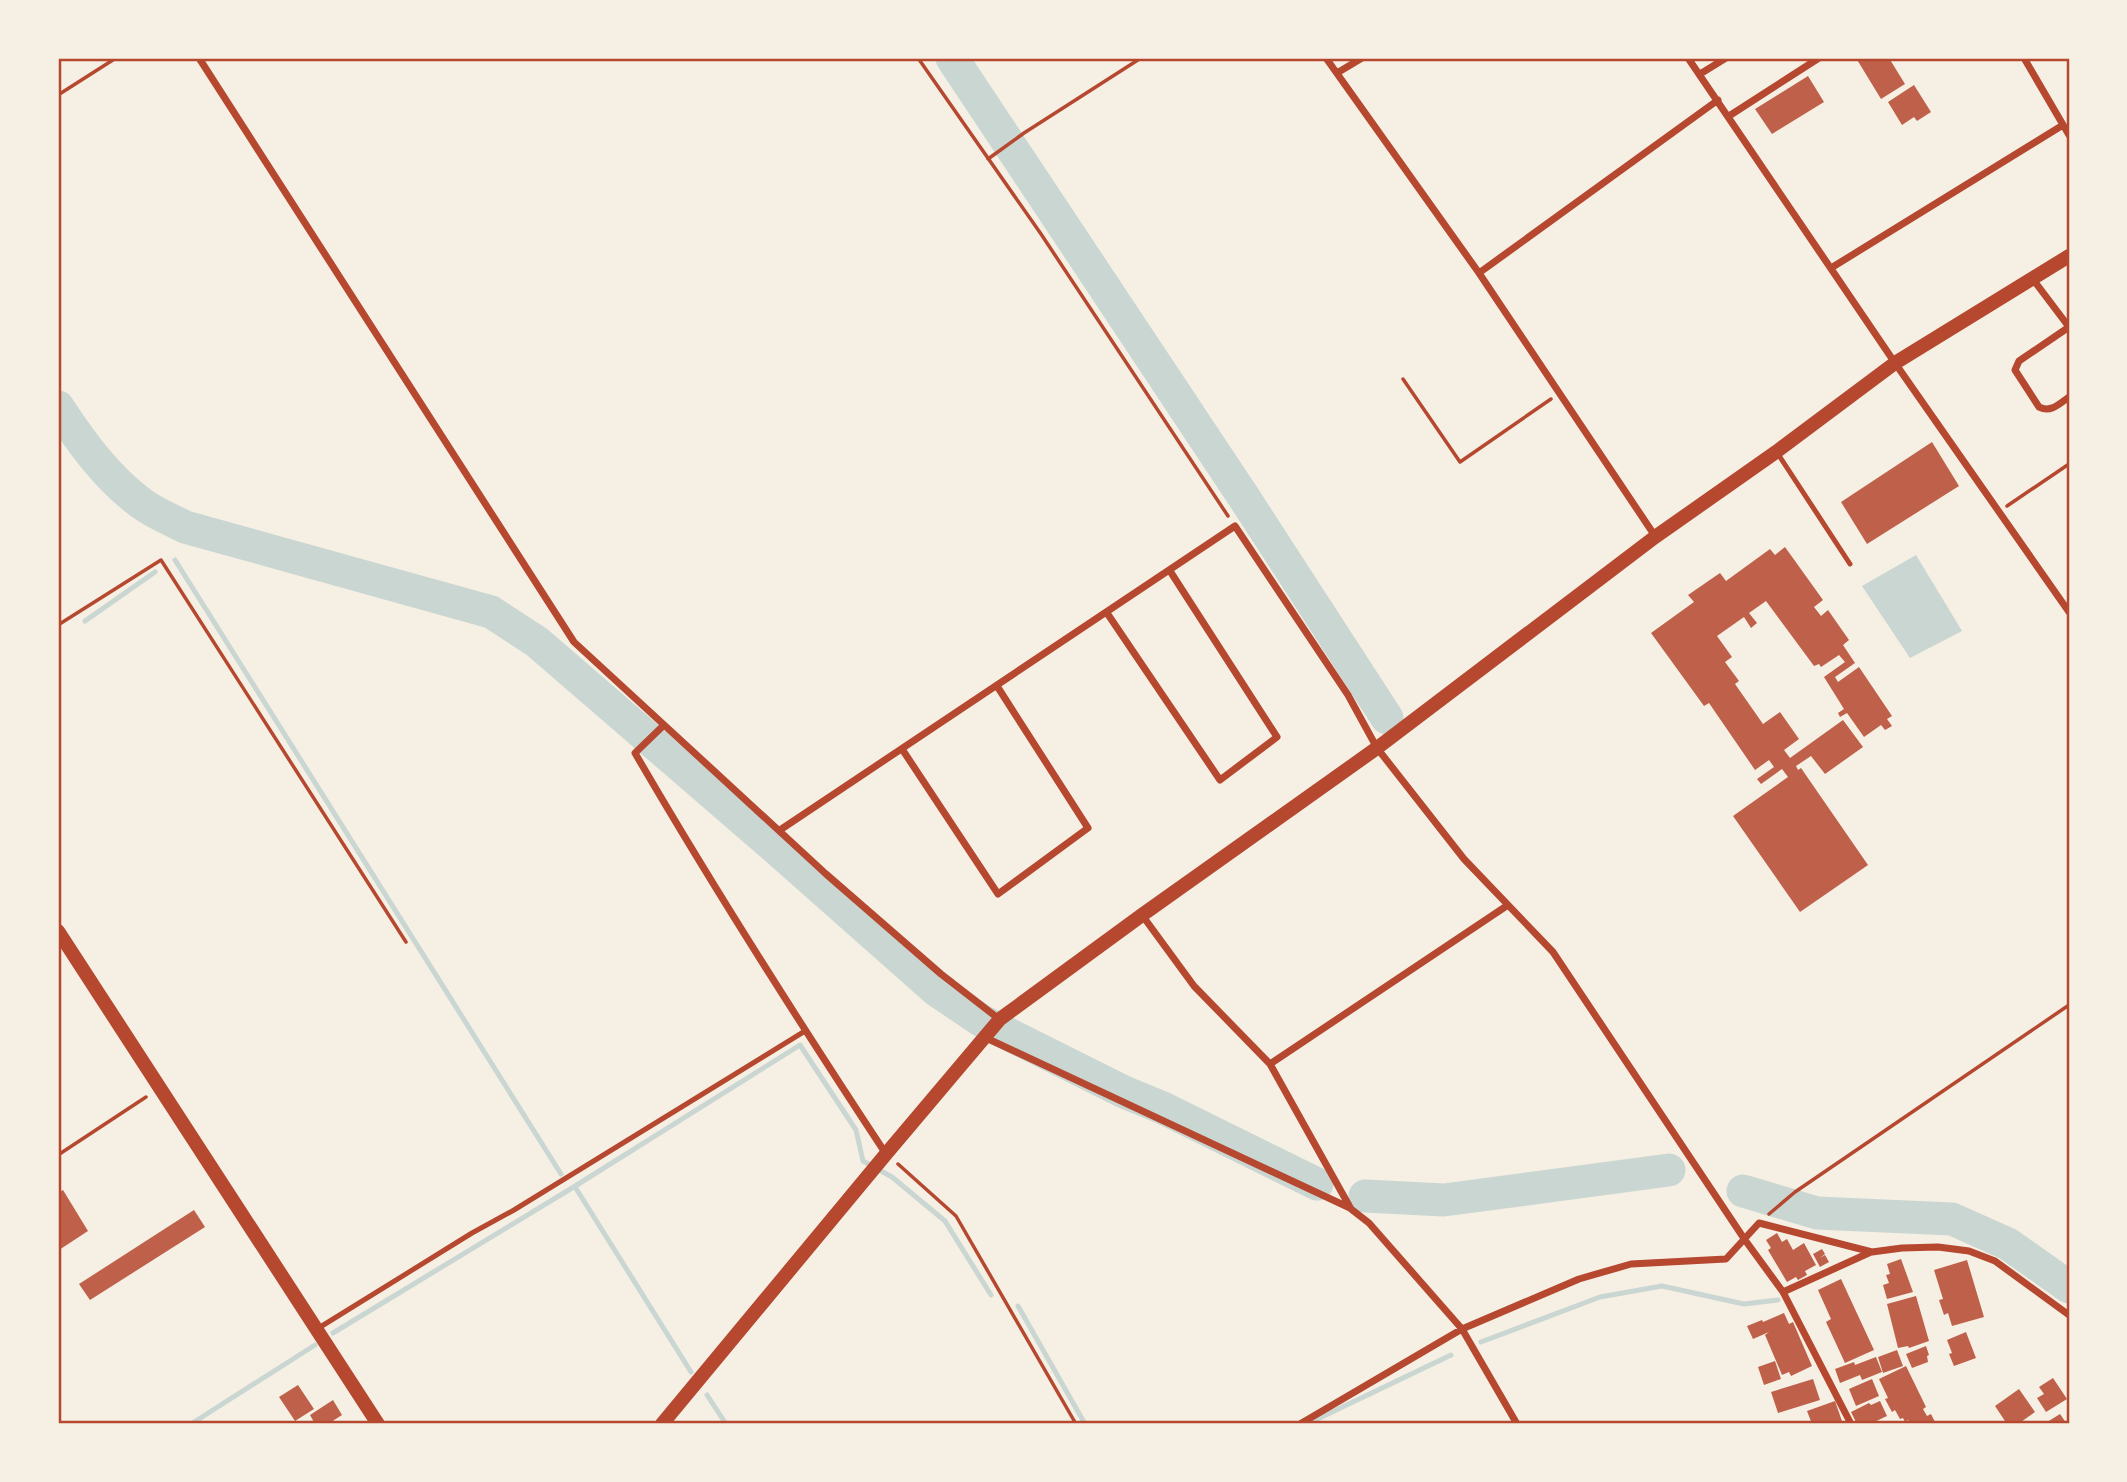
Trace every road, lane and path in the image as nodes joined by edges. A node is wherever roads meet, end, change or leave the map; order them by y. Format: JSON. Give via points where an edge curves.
{"nodes":[{"id":1,"x":116,"y":58,"type":"edge"},
{"id":2,"x":199,"y":58,"type":"edge"},
{"id":3,"x":918,"y":58,"type":"edge"},
{"id":4,"x":1141,"y":58,"type":"edge"},
{"id":5,"x":1326,"y":58,"type":"edge"},
{"id":6,"x":1362,"y":58,"type":"edge"},
{"id":7,"x":1688,"y":58,"type":"edge"},
{"id":8,"x":1726,"y":58,"type":"edge"},
{"id":9,"x":1819,"y":58,"type":"edge"},
{"id":10,"x":2024,"y":58,"type":"edge"},
{"id":11,"x":1337,"y":73,"type":"junction"},
{"id":12,"x":1700,"y":74,"type":"junction"},
{"id":13,"x":58,"y":95,"type":"edge"},
{"id":14,"x":1718,"y":100,"type":"junction"},
{"id":15,"x":1728,"y":116,"type":"junction"},
{"id":16,"x":2063,"y":125,"type":"junction"},
{"id":17,"x":2069,"y":135,"type":"edge"},
{"id":18,"x":989,"y":159,"type":"junction"},
{"id":19,"x":2069,"y":256,"type":"edge"},
{"id":20,"x":1831,"y":268,"type":"junction"},
{"id":21,"x":1479,"y":273,"type":"junction"},
{"id":22,"x":2032,"y":277,"type":"junction"},
{"id":23,"x":2069,"y":327,"type":"edge"},
{"id":24,"x":1895,"y":363,"type":"junction"},
{"id":25,"x":1403,"y":379,"type":"dead end"},
{"id":26,"x":1559,"y":393,"type":"junction"},
{"id":27,"x":2069,"y":397,"type":"edge"},
{"id":28,"x":1776,"y":452,"type":"junction"},
{"id":29,"x":2069,"y":464,"type":"edge"},
{"id":30,"x":2000,"y":511,"type":"junction"},
{"id":31,"x":1235,"y":526,"type":"junction"},
{"id":32,"x":1655,"y":537,"type":"junction"},
{"id":33,"x":1850,"y":564,"type":"dead end"},
{"id":34,"x":1170,"y":571,"type":"junction"},
{"id":35,"x":2069,"y":612,"type":"edge"},
{"id":36,"x":1107,"y":613,"type":"junction"},
{"id":37,"x":58,"y":625,"type":"edge"},
{"id":38,"x":997,"y":686,"type":"junction"},
{"id":39,"x":664,"y":725,"type":"junction"},
{"id":40,"x":1377,"y":748,"type":"junction"},
{"id":41,"x":902,"y":749,"type":"junction"},
{"id":42,"x":780,"y":830,"type":"junction"},
{"id":43,"x":1508,"y":905,"type":"junction"},
{"id":44,"x":1142,"y":915,"type":"junction"},
{"id":45,"x":58,"y":931,"type":"edge"},
{"id":46,"x":407,"y":942,"type":"dead end"},
{"id":47,"x":2069,"y":1006,"type":"edge"},
{"id":48,"x":1000,"y":1019,"type":"junction"},
{"id":49,"x":805,"y":1031,"type":"junction"},
{"id":50,"x":985,"y":1036,"type":"junction"},
{"id":51,"x":1270,"y":1065,"type":"junction"},
{"id":52,"x":160,"y":1088,"type":"junction"},
{"id":53,"x":886,"y":1154,"type":"junction"},
{"id":54,"x":58,"y":1155,"type":"edge"},
{"id":55,"x":1350,"y":1209,"type":"junction"},
{"id":56,"x":1759,"y":1223,"type":"junction"},
{"id":57,"x":1745,"y":1240,"type":"junction"},
{"id":58,"x":1872,"y":1252,"type":"junction"},
{"id":59,"x":1783,"y":1292,"type":"junction"},
{"id":60,"x":2069,"y":1315,"type":"edge"},
{"id":61,"x":317,"y":1329,"type":"junction"},
{"id":62,"x":1462,"y":1329,"type":"junction"},
{"id":63,"x":378,"y":1424,"type":"edge"},
{"id":64,"x":662,"y":1424,"type":"edge"},
{"id":65,"x":1076,"y":1424,"type":"edge"},
{"id":66,"x":1300,"y":1424,"type":"edge"},
{"id":67,"x":1517,"y":1424,"type":"edge"},
{"id":68,"x":1851,"y":1424,"type":"edge"}],
"edges":[{"from":1,"to":13,"type":"path"},
{"from":2,"to":39,"type":"street","via":[[574,642]]},
{"from":3,"to":18,"type":"path"},
{"from":4,"to":18,"type":"path"},
{"from":5,"to":11,"type":"street"},
{"from":6,"to":11,"type":"street"},
{"from":7,"to":12,"type":"street"},
{"from":8,"to":12,"type":"street"},
{"from":9,"to":15,"type":"street"},
{"from":10,"to":16,"type":"street"},
{"from":11,"to":21,"type":"street"},
{"from":12,"to":14,"type":"street"},
{"from":14,"to":15,"type":"street"},
{"from":14,"to":21,"type":"street"},
{"from":15,"to":20,"type":"street"},
{"from":16,"to":17,"type":"street"},
{"from":16,"to":20,"type":"street"},
{"from":18,"to":31,"type":"path"},
{"from":19,"to":22,"type":"main road"},
{"from":20,"to":24,"type":"street"},
{"from":21,"to":26,"type":"street"},
{"from":22,"to":23,"type":"street"},
{"from":22,"to":24,"type":"main road"},
{"from":23,"to":27,"type":"street","via":[[2018,361],[2015,370],[2042,409],[2051,409]]},
{"from":24,"to":28,"type":"main road"},
{"from":24,"to":30,"type":"street"},
{"from":25,"to":26,"type":"path","via":[[1460,462]]},
{"from":26,"to":32,"type":"street"},
{"from":28,"to":32,"type":"main road"},
{"from":28,"to":33,"type":"lane"},
{"from":29,"to":30,"type":"path"},
{"from":30,"to":35,"type":"street"},
{"from":31,"to":34,"type":"street"},
{"from":31,"to":40,"type":"street","via":[[1348,695]]},
{"from":32,"to":40,"type":"main road"},
{"from":34,"to":36,"type":"street"},
{"from":34,"to":36,"type":"street","via":[[1277,737],[1220,780]]},
{"from":36,"to":38,"type":"street"},
{"from":37,"to":46,"type":"path","via":[[161,559]]},
{"from":38,"to":41,"type":"street"},
{"from":38,"to":41,"type":"street","via":[[1088,828],[998,894]]},
{"from":39,"to":42,"type":"street"},
{"from":39,"to":49,"type":"street","via":[[635,753]]},
{"from":40,"to":43,"type":"street","via":[[1464,859]]},
{"from":40,"to":44,"type":"main road"},
{"from":41,"to":42,"type":"street"},
{"from":42,"to":48,"type":"street","via":[[941,974]]},
{"from":43,"to":51,"type":"street"},
{"from":43,"to":57,"type":"street","via":[[1553,952]]},
{"from":44,"to":48,"type":"main road"},
{"from":44,"to":51,"type":"street","via":[[1194,986]]},
{"from":45,"to":52,"type":"main road"},
{"from":47,"to":56,"type":"path","via":[[1795,1192]]},
{"from":48,"to":50,"type":"main road"},
{"from":49,"to":53,"type":"street"},
{"from":49,"to":61,"type":"lane"},
{"from":50,"to":53,"type":"main road"},
{"from":50,"to":55,"type":"street"},
{"from":51,"to":55,"type":"street"},
{"from":52,"to":54,"type":"path"},
{"from":52,"to":61,"type":"main road"},
{"from":53,"to":64,"type":"main road"},
{"from":53,"to":65,"type":"path","via":[[956,1216]]},
{"from":55,"to":62,"type":"street","via":[[1369,1223]]},
{"from":56,"to":57,"type":"street"},
{"from":56,"to":58,"type":"street"},
{"from":57,"to":59,"type":"street"},
{"from":57,"to":62,"type":"street","via":[[1726,1259],[1631,1264],[1579,1279]]},
{"from":58,"to":59,"type":"street"},
{"from":58,"to":60,"type":"street","via":[[1938,1247],[1969,1251],[1995,1261]]},
{"from":59,"to":68,"type":"street"},
{"from":61,"to":63,"type":"main road"},
{"from":62,"to":66,"type":"street"},
{"from":62,"to":67,"type":"street"}]}
